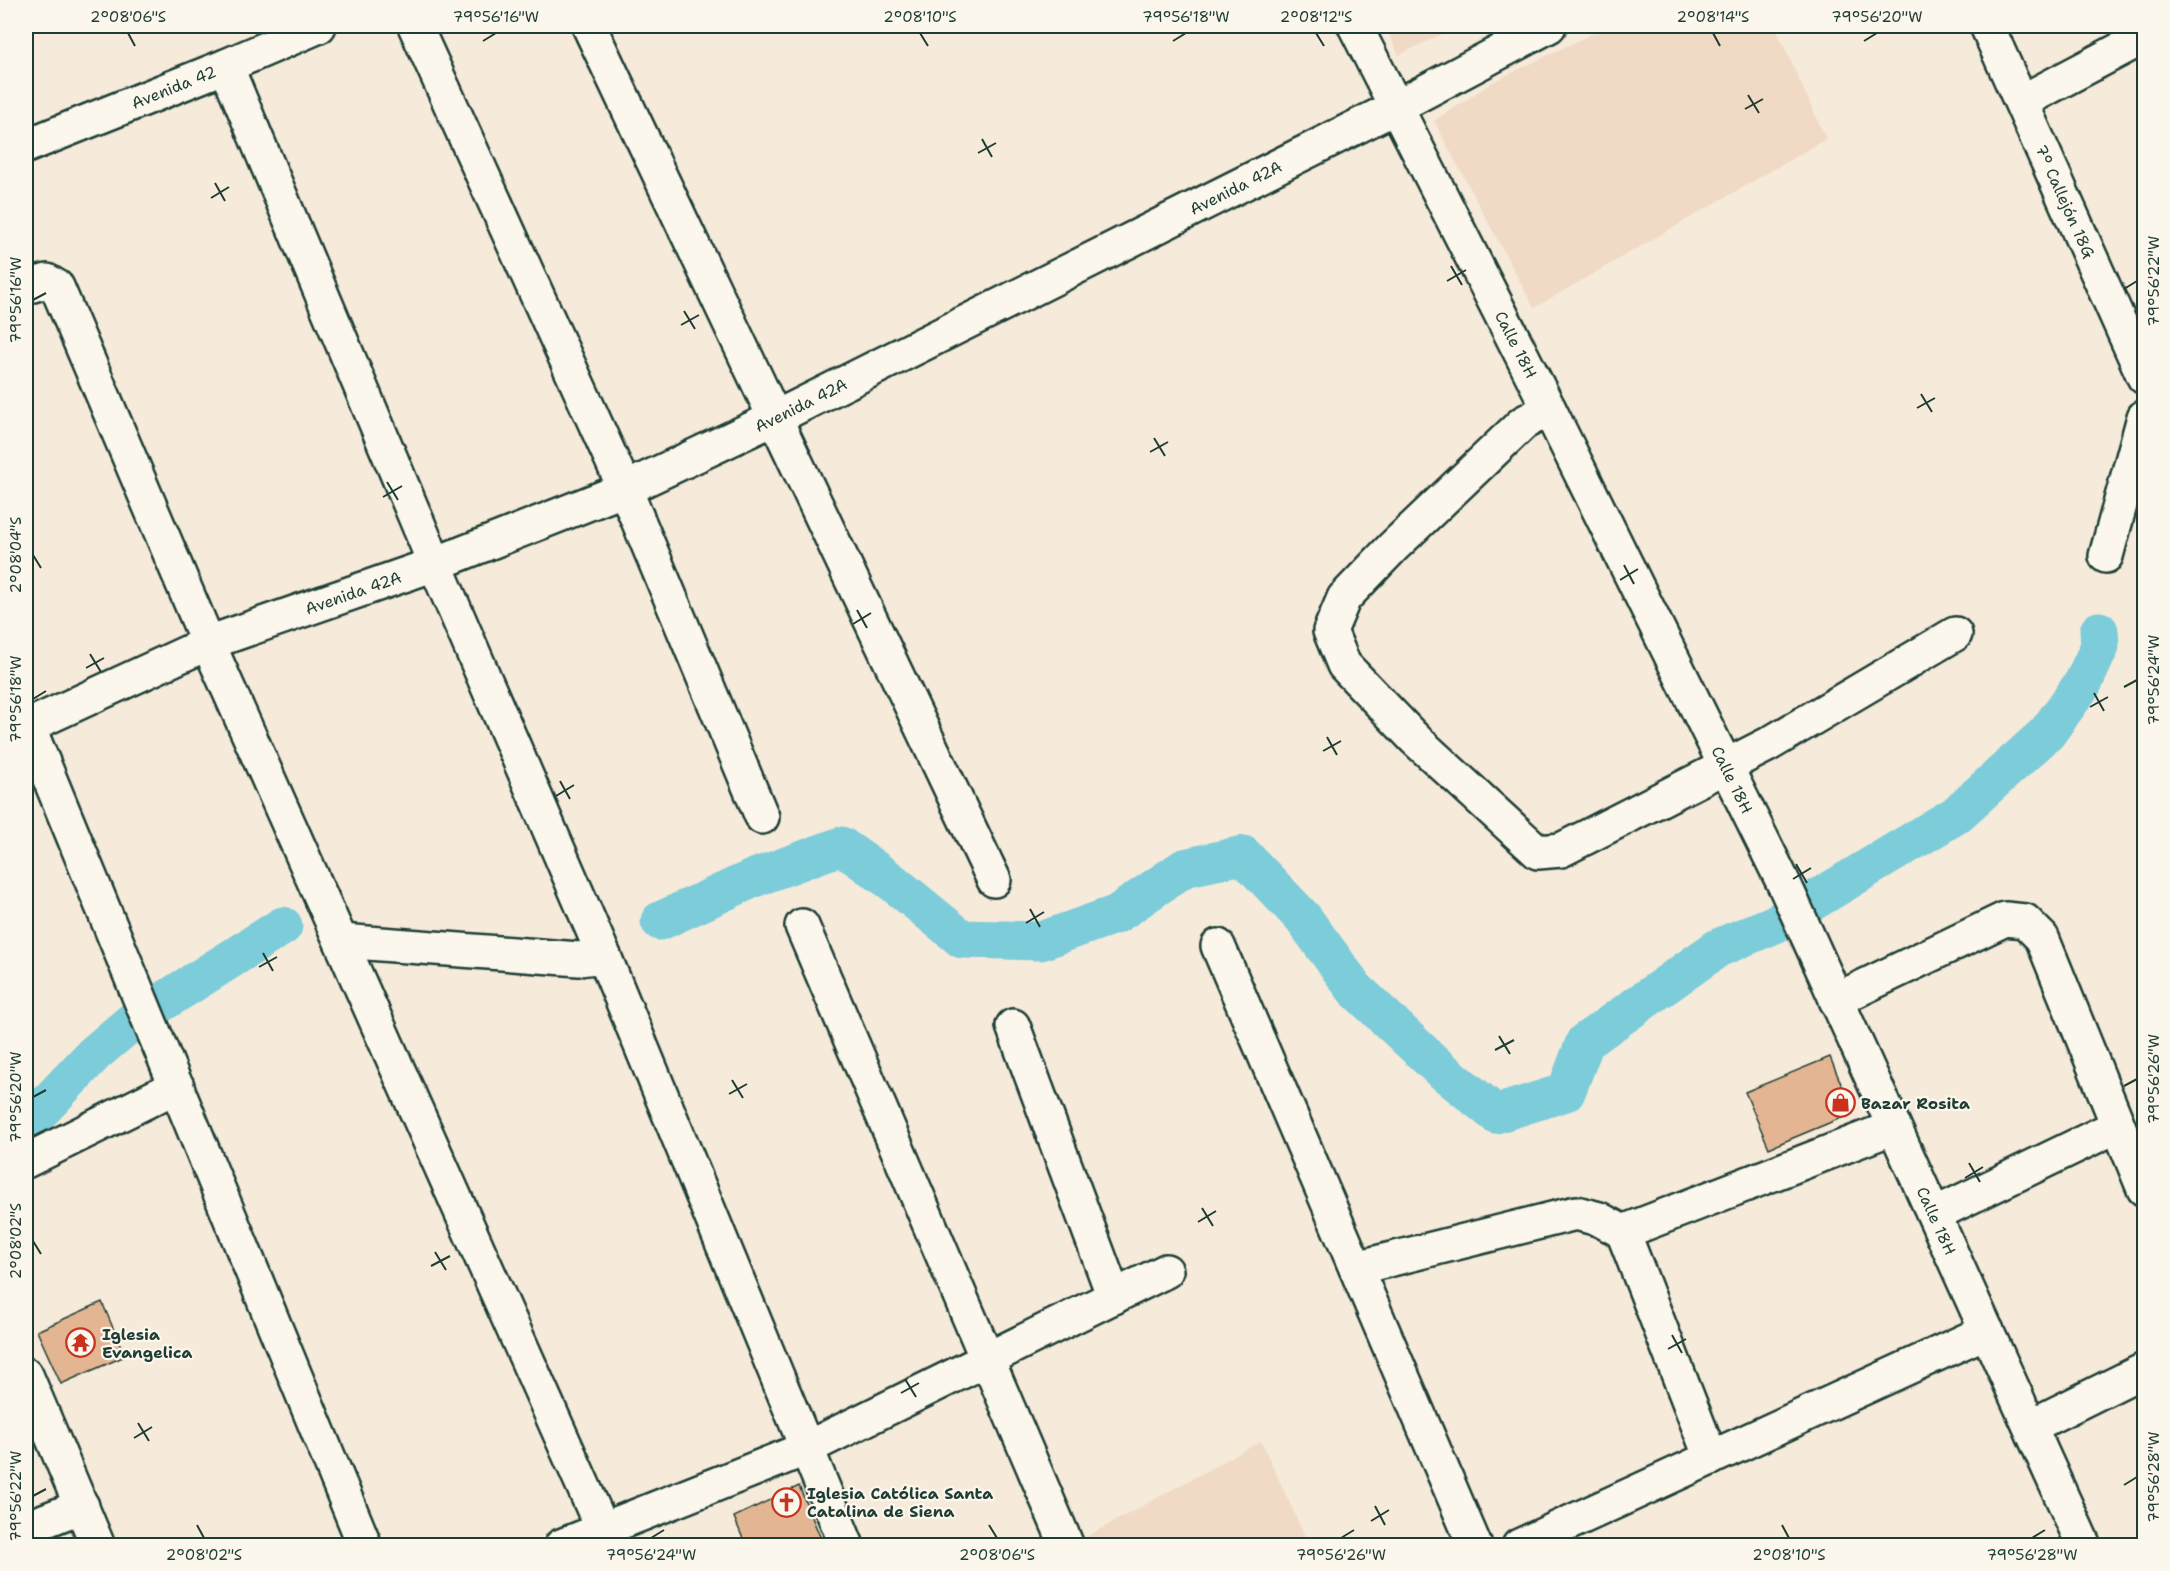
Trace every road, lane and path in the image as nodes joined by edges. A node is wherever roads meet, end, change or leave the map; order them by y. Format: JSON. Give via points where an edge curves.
{"nodes":[{"id":1,"x":320,"y":26,"type":"edge"},
{"id":2,"x":415,"y":26,"type":"edge"},
{"id":3,"x":589,"y":26,"type":"edge"},
{"id":4,"x":1355,"y":26,"type":"edge"},
{"id":5,"x":1549,"y":26,"type":"edge"},
{"id":6,"x":1988,"y":26,"type":"edge"},
{"id":7,"x":2145,"y":37,"type":"edge"},
{"id":8,"x":226,"y":66,"type":"junction"},
{"id":9,"x":2023,"y":100,"type":"junction"},
{"id":10,"x":1396,"y":108,"type":"junction"},
{"id":11,"x":26,"y":146,"type":"edge"},
{"id":12,"x":26,"y":286,"type":"edge"},
{"id":13,"x":2145,"y":377,"type":"edge"},
{"id":14,"x":1549,"y":409,"type":"junction"},
{"id":15,"x":2145,"y":417,"type":"edge"},
{"id":16,"x":776,"y":418,"type":"junction"},
{"id":17,"x":626,"y":489,"type":"junction"},
{"id":18,"x":2106,"y":556,"type":"dead end"},
{"id":19,"x":435,"y":564,"type":"junction"},
{"id":20,"x":1955,"y":633,"type":"dead end"},
{"id":21,"x":208,"y":643,"type":"junction"},
{"id":22,"x":26,"y":725,"type":"edge"},
{"id":23,"x":1725,"y":766,"type":"junction"},
{"id":24,"x":762,"y":816,"type":"dead end"},
{"id":25,"x":994,"y":880,"type":"dead end"},
{"id":26,"x":802,"y":926,"type":"dead end"},
{"id":27,"x":341,"y":940,"type":"junction"},
{"id":28,"x":1218,"y":946,"type":"dead end"},
{"id":29,"x":604,"y":956,"type":"junction"},
{"id":30,"x":1836,"y":1000,"type":"junction"},
{"id":31,"x":1013,"y":1026,"type":"dead end"},
{"id":32,"x":177,"y":1086,"type":"junction"},
{"id":33,"x":2117,"y":1126,"type":"junction"},
{"id":34,"x":1894,"y":1127,"type":"junction"},
{"id":35,"x":26,"y":1161,"type":"edge"},
{"id":36,"x":2145,"y":1189,"type":"edge"},
{"id":37,"x":1935,"y":1214,"type":"junction"},
{"id":38,"x":1623,"y":1232,"type":"junction"},
{"id":39,"x":1356,"y":1268,"type":"junction"},
{"id":40,"x":1166,"y":1271,"type":"dead end"},
{"id":41,"x":1114,"y":1297,"type":"junction"},
{"id":42,"x":1987,"y":1331,"type":"junction"},
{"id":43,"x":987,"y":1360,"type":"junction"},
{"id":44,"x":2145,"y":1370,"type":"edge"},
{"id":45,"x":26,"y":1376,"type":"edge"},
{"id":46,"x":2031,"y":1426,"type":"junction"},
{"id":47,"x":805,"y":1449,"type":"junction"},
{"id":48,"x":1711,"y":1458,"type":"junction"},
{"id":49,"x":82,"y":1506,"type":"junction"},
{"id":50,"x":26,"y":1528,"type":"edge"},
{"id":51,"x":606,"y":1538,"type":"edge"},
{"id":52,"x":98,"y":1545,"type":"edge"},
{"id":53,"x":366,"y":1545,"type":"edge"},
{"id":54,"x":561,"y":1545,"type":"edge"},
{"id":55,"x":847,"y":1545,"type":"edge"},
{"id":56,"x":1067,"y":1545,"type":"edge"},
{"id":57,"x":1475,"y":1545,"type":"edge"},
{"id":58,"x":1519,"y":1545,"type":"edge"},
{"id":59,"x":2084,"y":1545,"type":"edge"}],
"edges":[{"from":1,"to":8,"type":"street","name":"Avenida 42"},
{"from":2,"to":17,"type":"street"},
{"from":3,"to":16,"type":"street"},
{"from":4,"to":10,"type":"street","name":"Calle 18H"},
{"from":5,"to":10,"type":"street","name":"Avenida 42A"},
{"from":6,"to":9,"type":"street","name":"7° Callejón 18G"},
{"from":7,"to":9,"type":"street"},
{"from":8,"to":11,"type":"street","name":"Avenida 42"},
{"from":8,"to":19,"type":"street"},
{"from":9,"to":13,"type":"street","name":"7° Callejón 18G"},
{"from":10,"to":14,"type":"street","name":"Calle 18H"},
{"from":10,"to":16,"type":"street","name":"Avenida 42A"},
{"from":12,"to":21,"type":"street","via":[[47,281],[57,287]]},
{"from":14,"to":23,"type":"street","name":"Calle 18H"},
{"from":14,"to":23,"type":"street","via":[[1523,423],[1344,598],[1330,631],[1344,665],[1415,739],[1538,852],[1561,850]]},
{"from":15,"to":18,"type":"street"},
{"from":16,"to":17,"type":"street","name":"Avenida 42A"},
{"from":16,"to":25,"type":"street"},
{"from":17,"to":19,"type":"street","name":"Avenida 42A"},
{"from":17,"to":24,"type":"street"},
{"from":19,"to":21,"type":"street","name":"Avenida 42A"},
{"from":19,"to":29,"type":"street"},
{"from":20,"to":23,"type":"street"},
{"from":21,"to":22,"type":"street","name":"Avenida 42A"},
{"from":21,"to":27,"type":"street"},
{"from":22,"to":32,"type":"street"},
{"from":23,"to":30,"type":"street","name":"Calle 18H"},
{"from":26,"to":43,"type":"street"},
{"from":27,"to":29,"type":"street","via":[[579,958]]},
{"from":27,"to":51,"type":"street"},
{"from":28,"to":39,"type":"street"},
{"from":29,"to":47,"type":"street"},
{"from":30,"to":33,"type":"street","via":[[2005,920],[2025,921],[2042,939]]},
{"from":30,"to":34,"type":"street","name":"Calle 18H"},
{"from":31,"to":41,"type":"street"},
{"from":32,"to":35,"type":"street"},
{"from":32,"to":53,"type":"street"},
{"from":33,"to":36,"type":"street"},
{"from":33,"to":37,"type":"street"},
{"from":34,"to":37,"type":"street","name":"Calle 18H"},
{"from":34,"to":38,"type":"street"},
{"from":37,"to":42,"type":"street","name":"Calle 18H"},
{"from":38,"to":39,"type":"street","via":[[1599,1219],[1576,1213]]},
{"from":38,"to":48,"type":"street"},
{"from":39,"to":57,"type":"street"},
{"from":40,"to":41,"type":"street"},
{"from":41,"to":43,"type":"street"},
{"from":42,"to":46,"type":"street","name":"Calle 18H"},
{"from":42,"to":48,"type":"street"},
{"from":43,"to":47,"type":"street"},
{"from":43,"to":56,"type":"street"},
{"from":44,"to":46,"type":"street"},
{"from":45,"to":49,"type":"street"},
{"from":46,"to":59,"type":"street","name":"Calle 18H"},
{"from":47,"to":51,"type":"street"},
{"from":47,"to":55,"type":"street"},
{"from":48,"to":58,"type":"street"},
{"from":49,"to":50,"type":"street"},
{"from":49,"to":52,"type":"street"},
{"from":51,"to":54,"type":"street"}]}
